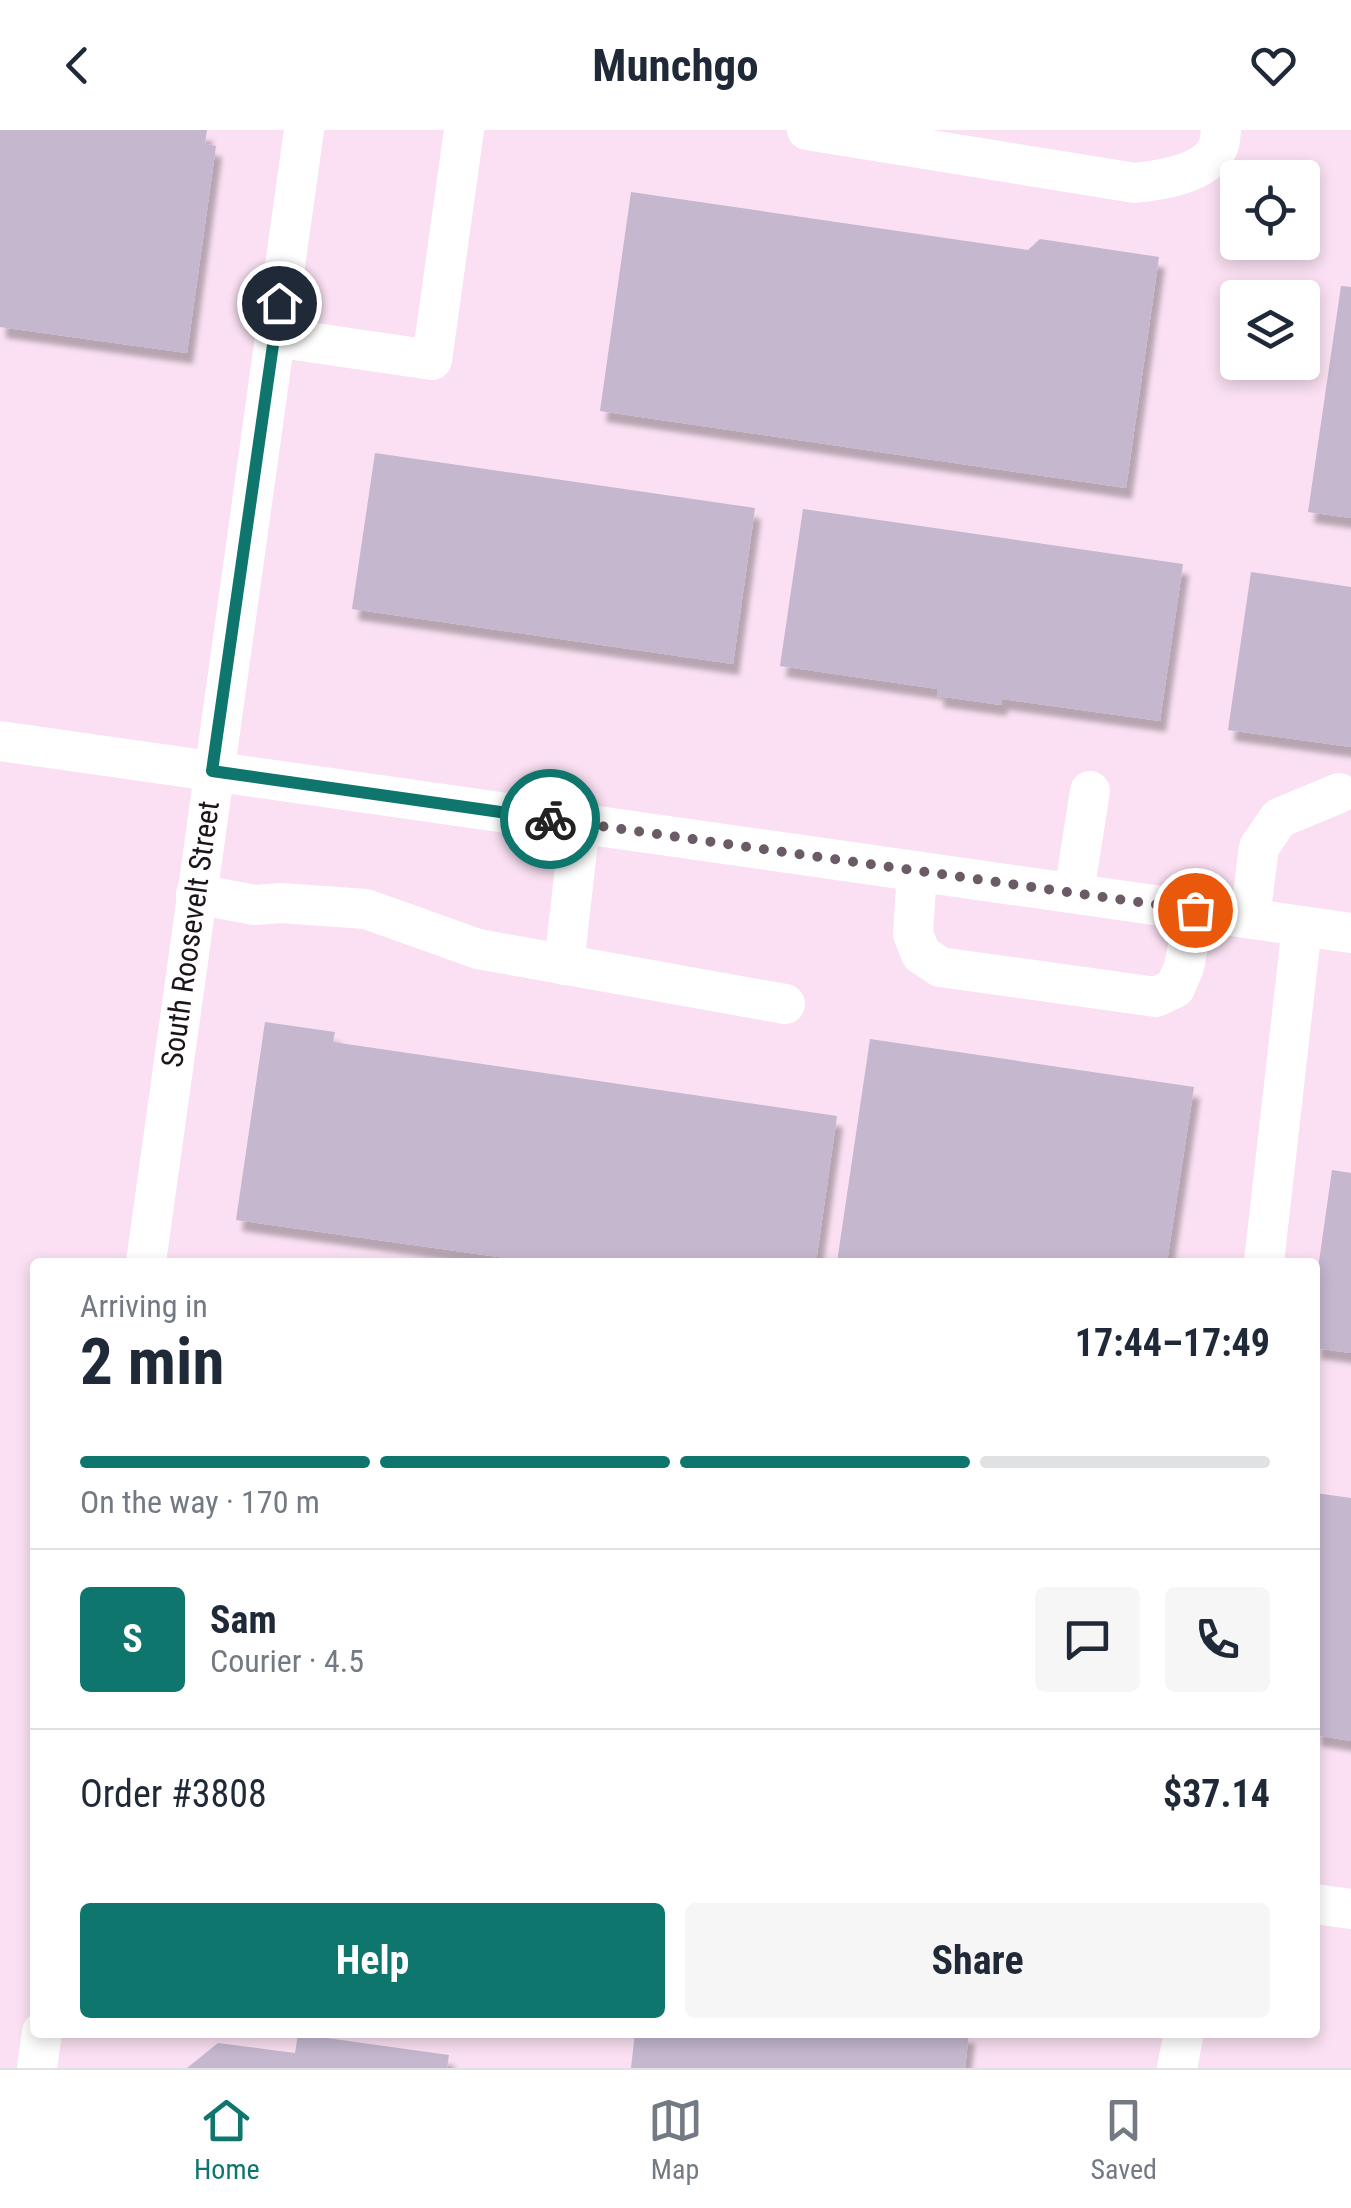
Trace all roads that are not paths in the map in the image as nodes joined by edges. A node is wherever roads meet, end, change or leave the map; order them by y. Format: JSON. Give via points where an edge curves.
{"nodes":[{"id":1,"x":304,"y":130,"type":"edge"},
{"id":2,"x":464,"y":130,"type":"edge"},
{"id":3,"x":806,"y":130,"type":"edge"},
{"id":4,"x":1222,"y":130,"type":"edge"},
{"id":5,"x":274,"y":338,"type":"junction"},
{"id":6,"x":0,"y":741,"type":"edge"},
{"id":7,"x":212,"y":771,"type":"junction"},
{"id":8,"x":1090,"y":791,"type":"dead end"},
{"id":9,"x":1339,"y":793,"type":"dead end"},
{"id":10,"x":580,"y":823,"type":"junction"},
{"id":11,"x":917,"y":871,"type":"junction"},
{"id":12,"x":1074,"y":893,"type":"junction"},
{"id":13,"x":196,"y":894,"type":"junction"},
{"id":14,"x":1195,"y":910,"type":"junction"},
{"id":15,"x":1250,"y":918,"type":"junction"},
{"id":16,"x":1302,"y":926,"type":"junction"},
{"id":17,"x":1351,"y":933,"type":"edge"},
{"id":18,"x":564,"y":965,"type":"junction"},
{"id":19,"x":785,"y":1004,"type":"dead end"},
{"id":20,"x":147,"y":1258,"type":"edge"},
{"id":21,"x":1264,"y":1258,"type":"edge"},
{"id":22,"x":1320,"y":1905,"type":"edge"},
{"id":23,"x":1351,"y":1909,"type":"edge"},
{"id":24,"x":41,"y":2038,"type":"edge"},
{"id":25,"x":1183,"y":2038,"type":"edge"},
{"id":26,"x":37,"y":2068,"type":"edge"},
{"id":27,"x":1177,"y":2068,"type":"edge"}],
"edges":[{"from":1,"to":5,"type":"street","name":"South Roosevelt Street"},
{"from":2,"to":5,"type":"street","via":[[432,360]]},
{"from":3,"to":4,"type":"street","via":[[1135,183],[1198,167],[1218,150]]},
{"from":5,"to":7,"type":"street","name":"South Roosevelt Street"},
{"from":6,"to":7,"type":"street"},
{"from":7,"to":10,"type":"street"},
{"from":7,"to":13,"type":"street","name":"South Roosevelt Street"},
{"from":8,"to":12,"type":"street"},
{"from":9,"to":15,"type":"street","via":[[1279,818],[1260,847]]},
{"from":10,"to":11,"type":"street"},
{"from":10,"to":18,"type":"street"},
{"from":11,"to":12,"type":"street"},
{"from":11,"to":14,"type":"street","via":[[912,934],[921,954],[940,967],[1156,996],[1175,988]]},
{"from":12,"to":14,"type":"street"},
{"from":13,"to":18,"type":"street","via":[[366,909],[478,949]]},
{"from":13,"to":20,"type":"street","name":"South Roosevelt Street"},
{"from":14,"to":15,"type":"street"},
{"from":15,"to":16,"type":"street"},
{"from":16,"to":17,"type":"street"},
{"from":16,"to":21,"type":"street"},
{"from":18,"to":19,"type":"street"},
{"from":22,"to":23,"type":"street"},
{"from":24,"to":26,"type":"street"},
{"from":25,"to":27,"type":"street"}]}
